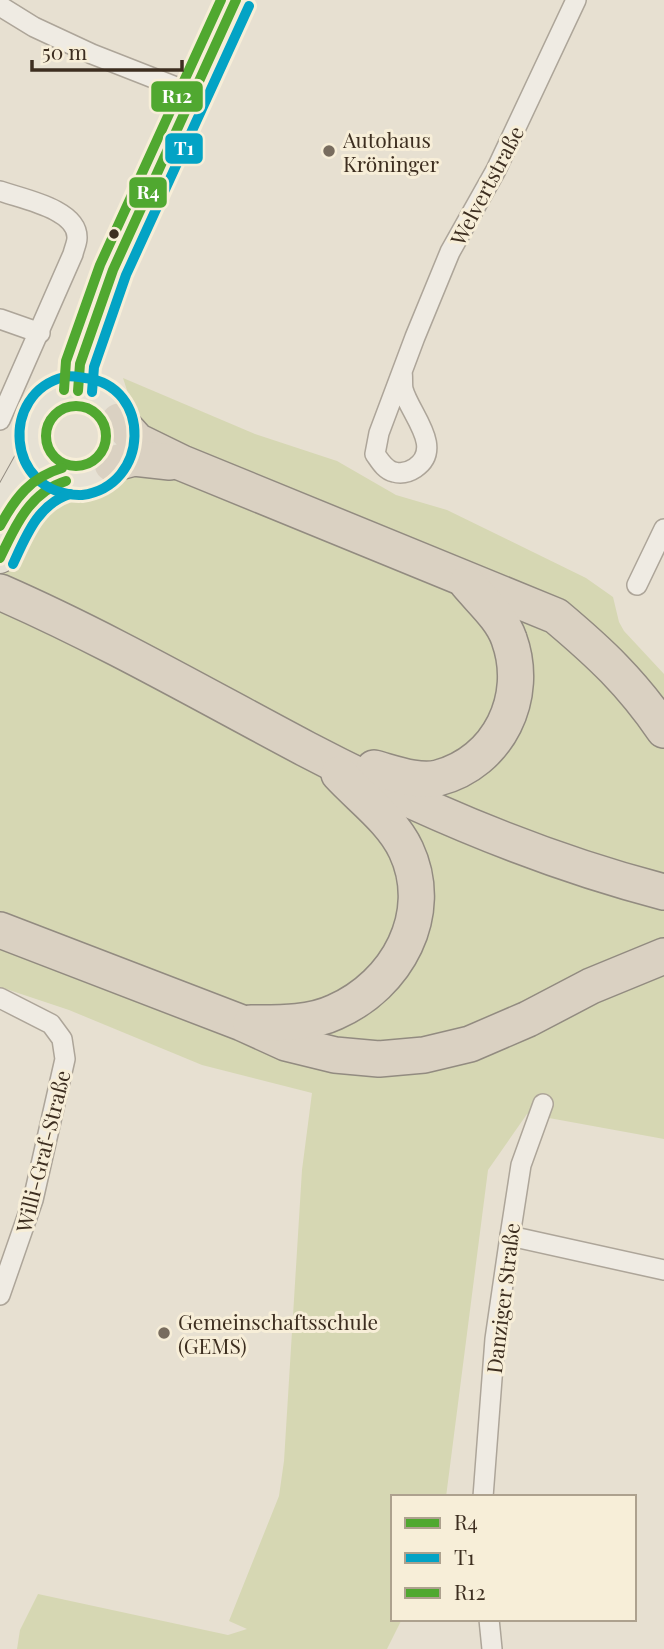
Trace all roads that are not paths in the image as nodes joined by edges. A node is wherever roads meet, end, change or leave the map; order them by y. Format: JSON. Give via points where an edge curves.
{"nodes":[{"id":1,"x":236,"y":0,"type":"edge"},
{"id":2,"x":576,"y":0,"type":"edge"},
{"id":3,"x":0,"y":6,"type":"edge"},
{"id":4,"x":194,"y":94,"type":"junction"},
{"id":5,"x":0,"y":191,"type":"edge"},
{"id":6,"x":0,"y":319,"type":"edge"},
{"id":7,"x":40,"y":333,"type":"junction"},
{"id":8,"x":402,"y":372,"type":"dead end"},
{"id":9,"x":78,"y":391,"type":"junction"},
{"id":10,"x":0,"y":420,"type":"edge"},
{"id":11,"x":119,"y":421,"type":"junction"},
{"id":12,"x":34,"y":453,"type":"junction"},
{"id":13,"x":182,"y":463,"type":"junction"},
{"id":14,"x":112,"y":464,"type":"junction"},
{"id":15,"x":66,"y":481,"type":"junction"},
{"id":16,"x":664,"y":529,"type":"edge"},
{"id":17,"x":4,"y":535,"type":"edge"},
{"id":18,"x":464,"y":580,"type":"junction"},
{"id":19,"x":637,"y":585,"type":"dead end"},
{"id":20,"x":0,"y":592,"type":"edge"},
{"id":21,"x":664,"y":730,"type":"edge"},
{"id":22,"x":314,"y":753,"type":"junction"},
{"id":23,"x":664,"y":892,"type":"edge"},
{"id":24,"x":6,"y":934,"type":"edge"},
{"id":25,"x":664,"y":956,"type":"edge"},
{"id":26,"x":0,"y":998,"type":"edge"},
{"id":27,"x":242,"y":1023,"type":"junction"},
{"id":28,"x":543,"y":1104,"type":"dead end"},
{"id":29,"x":510,"y":1236,"type":"junction"},
{"id":30,"x":664,"y":1270,"type":"edge"},
{"id":31,"x":0,"y":1295,"type":"edge"},
{"id":32,"x":483,"y":1495,"type":"edge"},
{"id":33,"x":489,"y":1621,"type":"edge"},
{"id":34,"x":492,"y":1649,"type":"edge"}],
"edges":[{"from":1,"to":4,"type":"main road"},
{"from":2,"to":8,"type":"street","name":"Welvertstraße","via":[[496,170],[450,252]]},
{"from":3,"to":4,"type":"street","via":[[92,54]]},
{"from":4,"to":9,"type":"main road","via":[[113,270],[80,364]]},
{"from":5,"to":7,"type":"street","via":[[64,214],[78,236]]},
{"from":6,"to":7,"type":"street"},
{"from":7,"to":10,"type":"street"},
{"from":9,"to":11,"type":"main road","via":[[107,402]]},
{"from":9,"to":12,"type":"main road","via":[[63,392],[38,410],[31,431]]},
{"from":11,"to":13,"type":"highway","via":[[137,441]]},
{"from":11,"to":14,"type":"main road","via":[[119,450]]},
{"from":12,"to":15,"type":"main road","via":[[41,466]]},
{"from":12,"to":17,"type":"main road"},
{"from":13,"to":14,"type":"highway","via":[[134,458]]},
{"from":13,"to":18,"type":"highway"},
{"from":14,"to":15,"type":"main road","via":[[92,479]]},
{"from":15,"to":17,"type":"main road","via":[[52,483]]},
{"from":16,"to":19,"type":"street"},
{"from":18,"to":21,"type":"highway","via":[[556,616],[639,694]]},
{"from":18,"to":22,"type":"highway","via":[[508,636],[517,665],[515,697],[506,724],[491,746],[464,767],[435,779]]},
{"from":20,"to":22,"type":"highway","via":[[147,662]]},
{"from":22,"to":23,"type":"highway","via":[[528,850]]},
{"from":22,"to":27,"type":"highway","via":[[382,817],[404,846],[414,869],[414,926],[388,973],[362,998],[333,1013],[291,1022]]},
{"from":24,"to":27,"type":"highway"},
{"from":25,"to":27,"type":"highway","via":[[470,1044],[424,1055],[379,1059],[335,1055],[286,1043]]},
{"from":26,"to":31,"type":"street","name":"Willi-Graf-Straße","via":[[51,1024],[62,1039],[65,1059],[33,1200]]},
{"from":28,"to":29,"type":"street","name":"Danziger Straße","via":[[521,1165]]},
{"from":29,"to":30,"type":"street"},
{"from":29,"to":32,"type":"street","name":"Danziger Straße","via":[[495,1339]]},
{"from":33,"to":34,"type":"street"}]}
